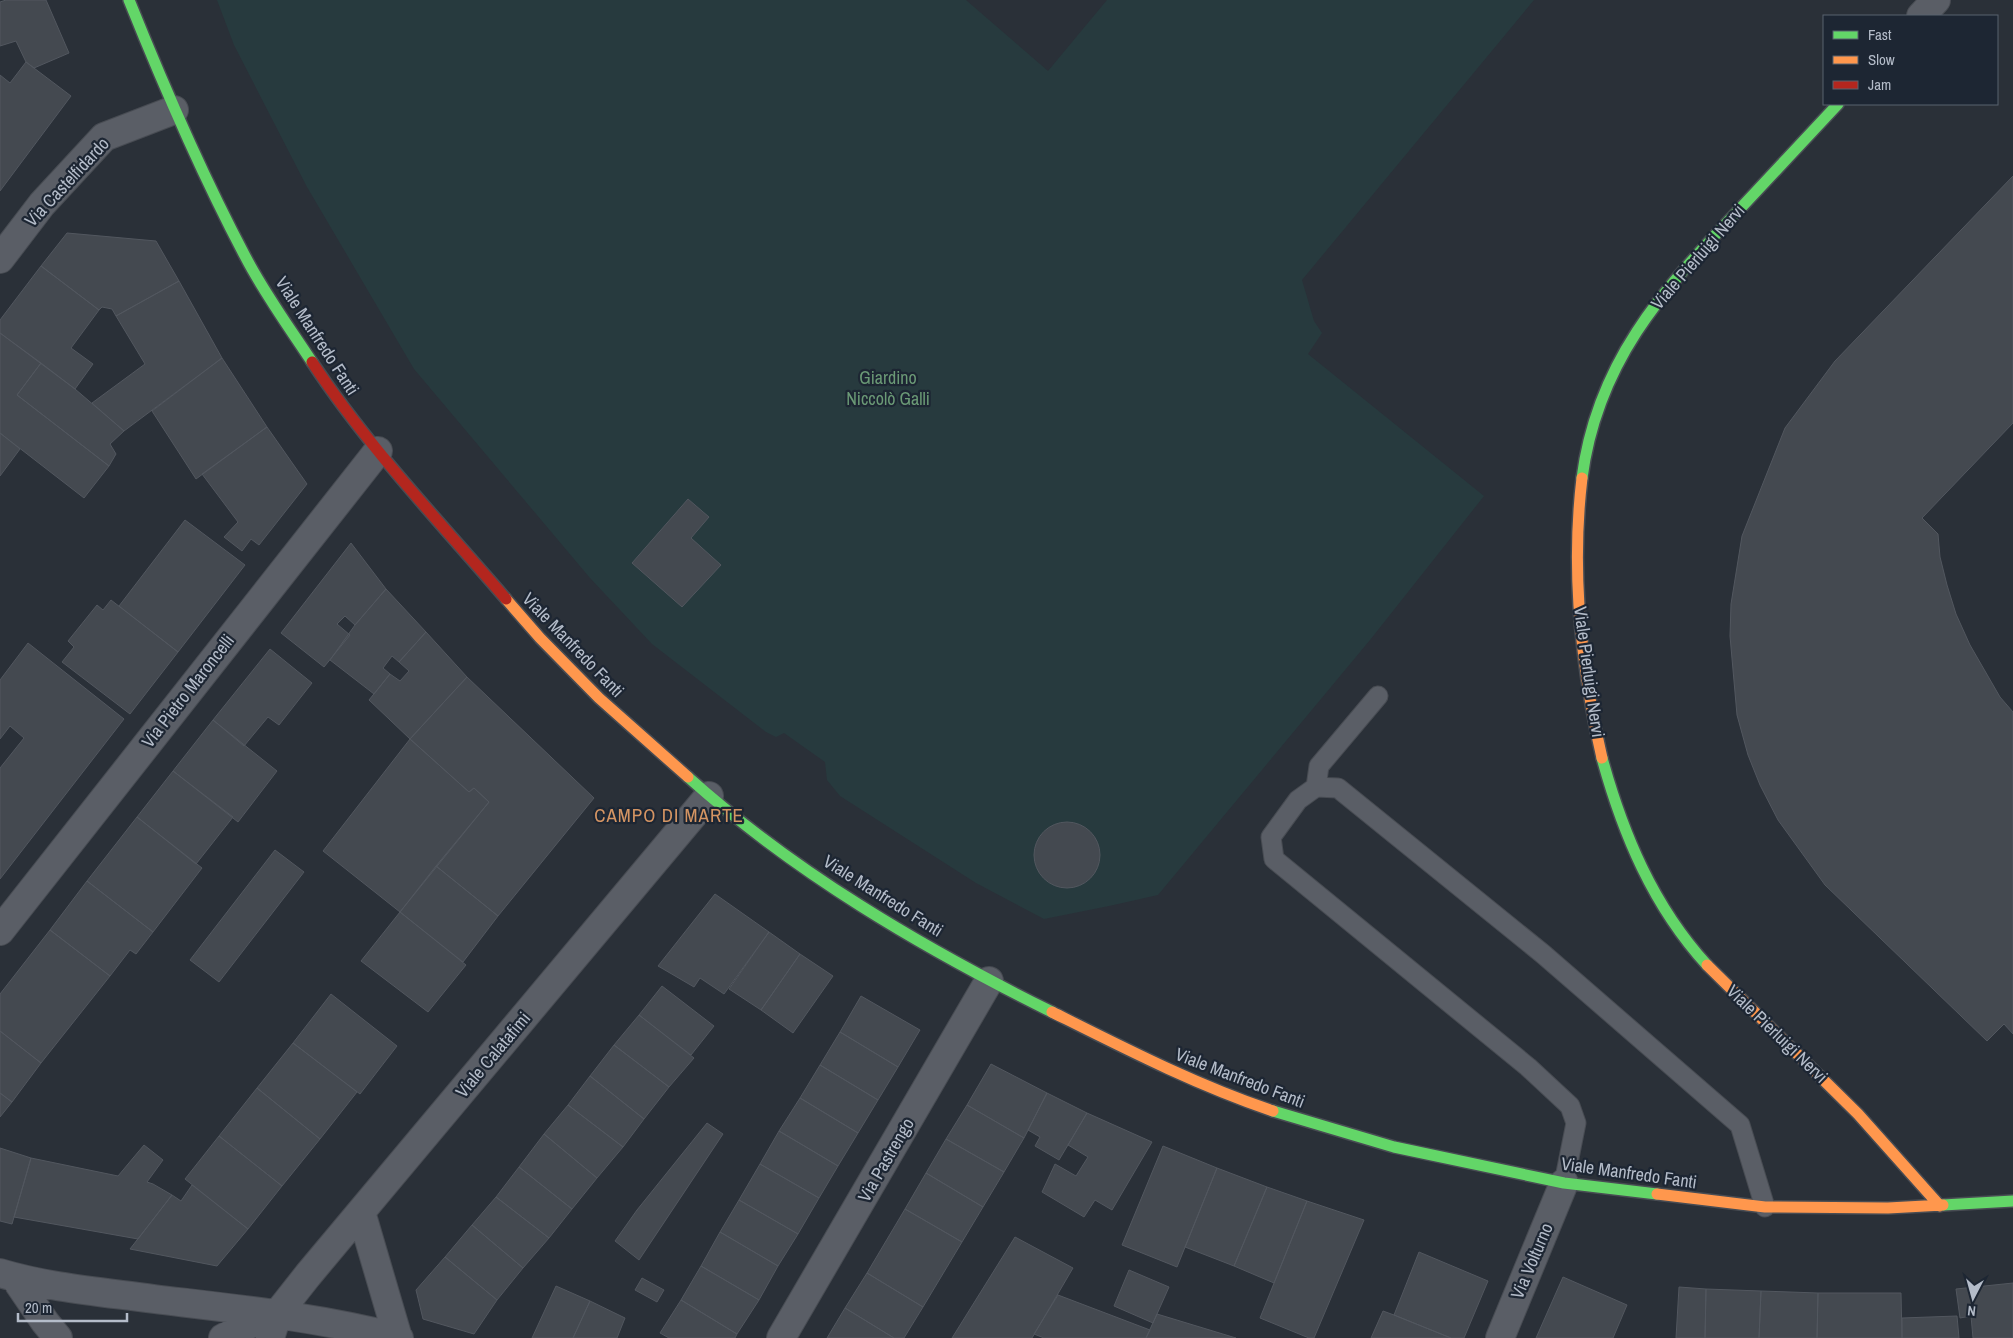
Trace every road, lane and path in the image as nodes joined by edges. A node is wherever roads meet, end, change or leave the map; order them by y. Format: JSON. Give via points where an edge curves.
{"nodes":[{"id":1,"x":129,"y":0,"type":"edge"},
{"id":2,"x":1936,"y":0,"type":"edge"},
{"id":3,"x":1922,"y":15,"type":"edge"},
{"id":4,"x":1837,"y":105,"type":"edge"},
{"id":5,"x":174,"y":110,"type":"junction"},
{"id":6,"x":0,"y":259,"type":"edge"},
{"id":7,"x":378,"y":451,"type":"junction"},
{"id":8,"x":1378,"y":696,"type":"dead end"},
{"id":9,"x":1316,"y":787,"type":"junction"},
{"id":10,"x":709,"y":796,"type":"junction"},
{"id":11,"x":0,"y":932,"type":"edge"},
{"id":12,"x":989,"y":982,"type":"junction"},
{"id":13,"x":1564,"y":1183,"type":"junction"},
{"id":14,"x":2013,"y":1201,"type":"edge"},
{"id":15,"x":1940,"y":1206,"type":"junction"},
{"id":16,"x":1765,"y":1207,"type":"junction"},
{"id":17,"x":361,"y":1212,"type":"junction"},
{"id":18,"x":8,"y":1275,"type":"edge"},
{"id":19,"x":274,"y":1326,"type":"edge"},
{"id":20,"x":58,"y":1338,"type":"edge"},
{"id":21,"x":223,"y":1338,"type":"edge"},
{"id":22,"x":399,"y":1338,"type":"edge"},
{"id":23,"x":781,"y":1338,"type":"edge"},
{"id":24,"x":1500,"y":1338,"type":"edge"}],
"edges":[{"from":1,"to":5,"type":"street","name":"Viale Manfredo Fanti"},
{"from":2,"to":3,"type":"street"},
{"from":4,"to":15,"type":"street","name":"Viale Pierluigi Nervi","via":[[1680,272],[1650,310],[1620,357],[1598,404],[1580,490],[1577,555],[1582,628],[1591,712],[1614,804],[1638,860],[1673,923],[1737,996],[1888,1145]]},
{"from":5,"to":6,"type":"street","name":"Via Castelfidardo","via":[[104,137],[42,204]]},
{"from":5,"to":7,"type":"street","name":"Viale Manfredo Fanti","via":[[268,296],[338,402]]},
{"from":7,"to":10,"type":"street","name":"Viale Manfredo Fanti","via":[[540,638],[605,704]]},
{"from":7,"to":11,"type":"street","name":"Via Pietro Maroncelli"},
{"from":8,"to":9,"type":"lane","via":[[1319,766]]},
{"from":9,"to":13,"type":"lane","via":[[1298,800],[1271,836],[1274,859],[1528,1067],[1570,1106],[1576,1123]]},
{"from":9,"to":16,"type":"lane","via":[[1338,788],[1543,954],[1740,1126]]},
{"from":10,"to":12,"type":"street","name":"Viale Manfredo Fanti","via":[[780,851]]},
{"from":10,"to":17,"type":"street","name":"Viale Calatafimi"},
{"from":12,"to":13,"type":"street","name":"Viale Manfredo Fanti","via":[[1170,1071],[1234,1098],[1394,1147]]},
{"from":12,"to":23,"type":"street","name":"Via Pastrengo"},
{"from":13,"to":16,"type":"street","name":"Viale Manfredo Fanti"},
{"from":13,"to":24,"type":"street","name":"Via Volturno"},
{"from":14,"to":15,"type":"street","name":"Viale Manfredo Fanti"},
{"from":15,"to":16,"type":"street","name":"Viale Manfredo Fanti"},
{"from":17,"to":19,"type":"street","name":"Viale Calatafimi"},
{"from":17,"to":22,"type":"street"},
{"from":18,"to":19,"type":"street"},
{"from":18,"to":20,"type":"street"},
{"from":19,"to":21,"type":"street","name":"Viale Calatafimi","via":[[250,1324]]},
{"from":19,"to":22,"type":"street","via":[[340,1324]]}]}
